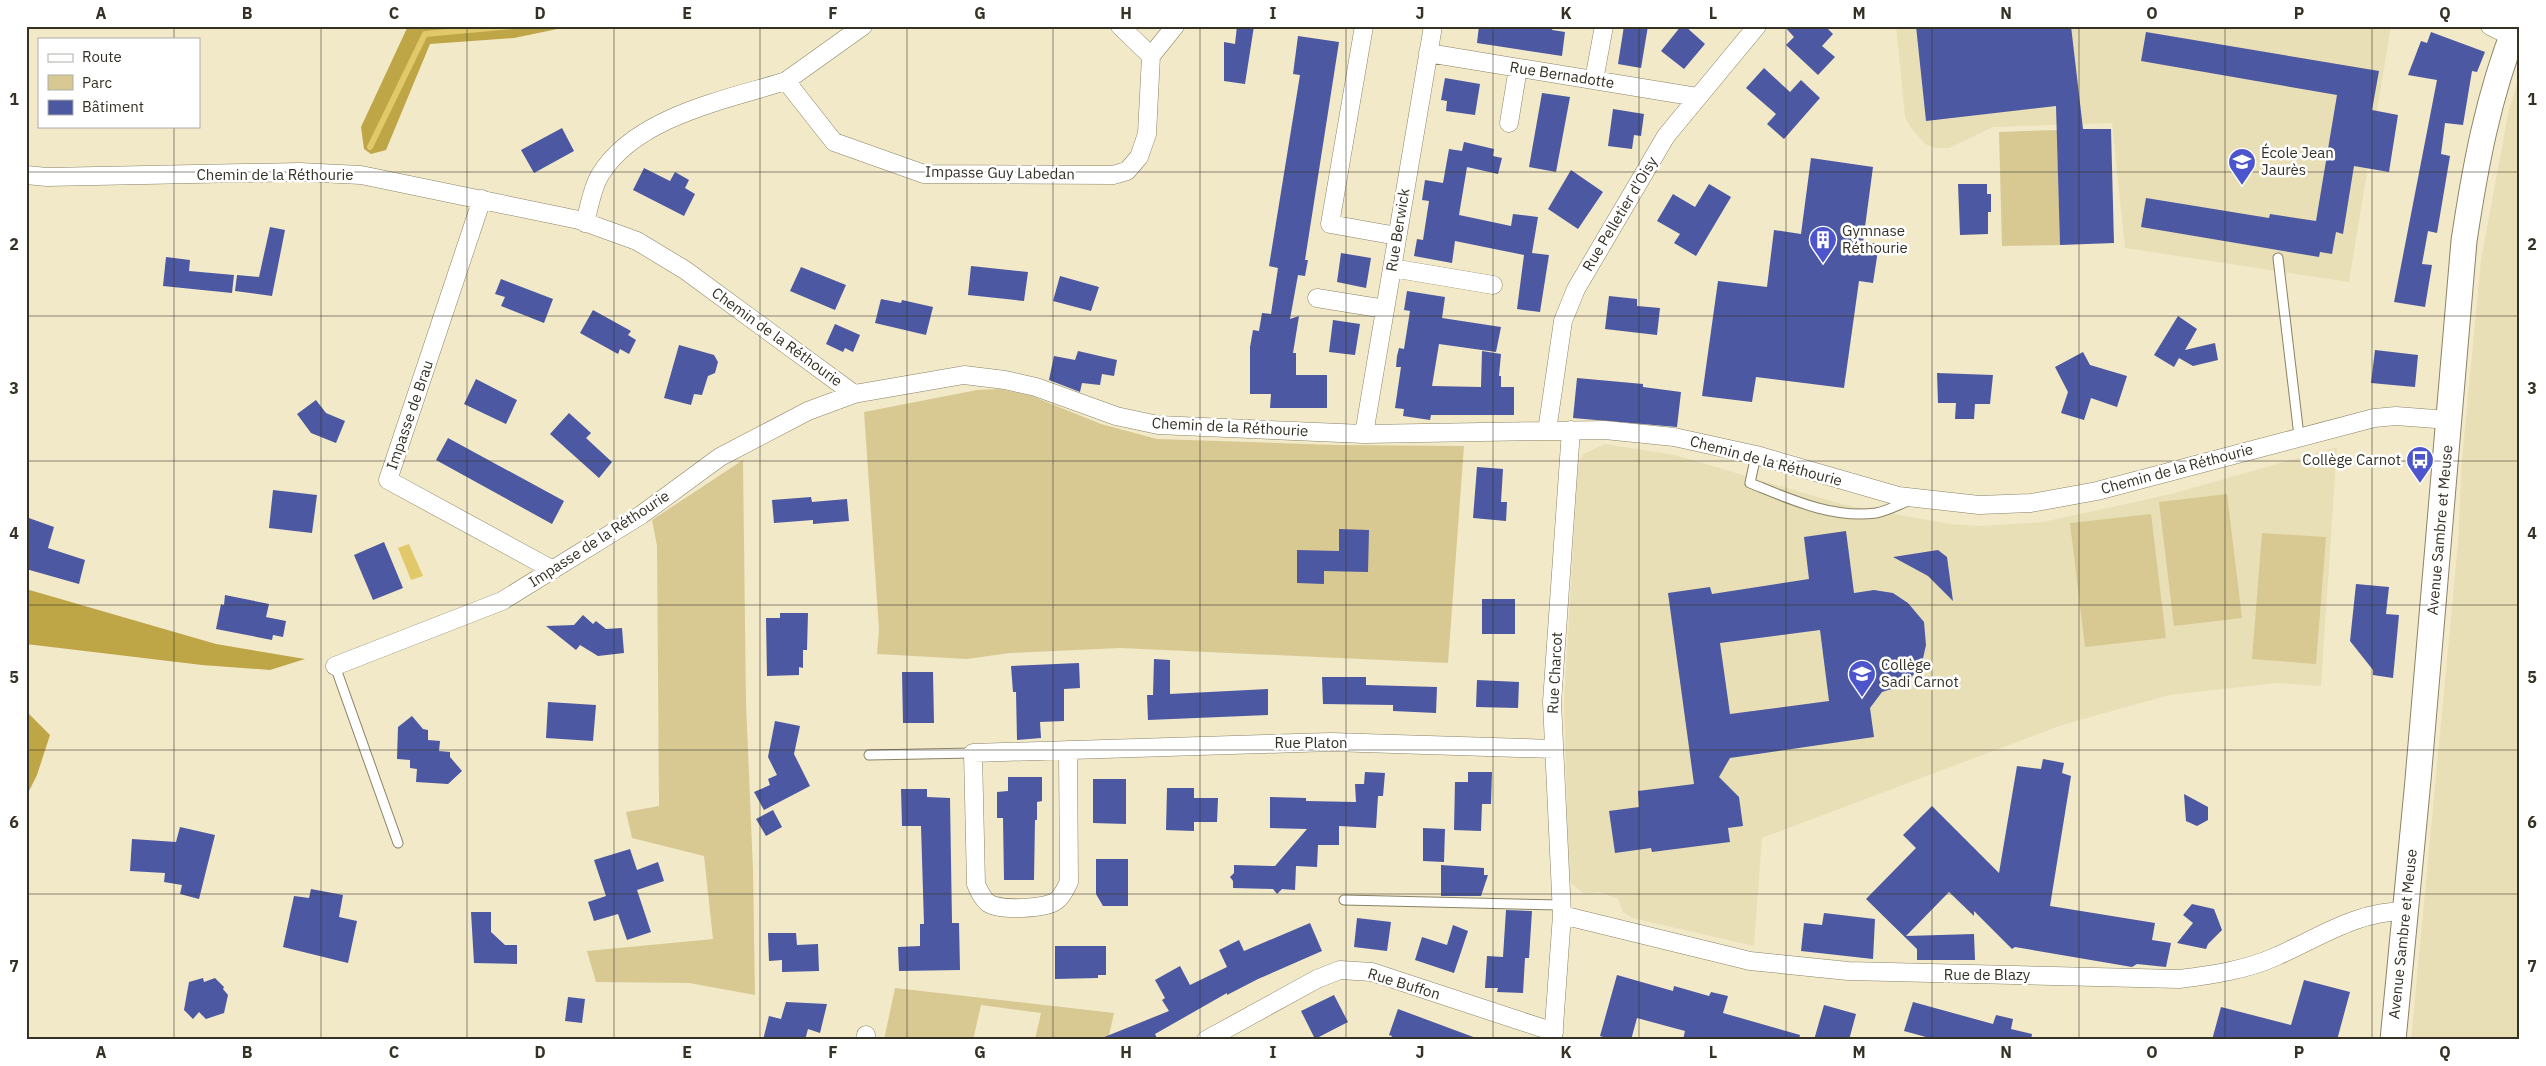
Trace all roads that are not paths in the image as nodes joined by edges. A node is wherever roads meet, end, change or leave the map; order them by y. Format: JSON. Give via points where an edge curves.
{"nodes":[{"id":1,"x":862,"y":26,"type":"edge"},
{"id":2,"x":1120,"y":26,"type":"edge"},
{"id":3,"x":1175,"y":26,"type":"edge"},
{"id":4,"x":1364,"y":26,"type":"edge"},
{"id":5,"x":1433,"y":26,"type":"edge"},
{"id":6,"x":1604,"y":26,"type":"edge"},
{"id":7,"x":1757,"y":26,"type":"edge"},
{"id":8,"x":2506,"y":30,"type":"edge"},
{"id":9,"x":1428,"y":53,"type":"junction"},
{"id":10,"x":1151,"y":56,"type":"junction"},
{"id":11,"x":1518,"y":68,"type":"junction"},
{"id":12,"x":1594,"y":80,"type":"junction"},
{"id":13,"x":786,"y":81,"type":"junction"},
{"id":14,"x":1697,"y":97,"type":"junction"},
{"id":15,"x":1509,"y":123,"type":"dead end"},
{"id":16,"x":26,"y":175,"type":"edge"},
{"id":17,"x":482,"y":199,"type":"junction"},
{"id":18,"x":585,"y":222,"type":"junction"},
{"id":19,"x":1397,"y":236,"type":"junction"},
{"id":20,"x":2278,"y":258,"type":"dead end"},
{"id":21,"x":1392,"y":268,"type":"junction"},
{"id":22,"x":1493,"y":285,"type":"dead end"},
{"id":23,"x":1317,"y":298,"type":"dead end"},
{"id":24,"x":1385,"y":309,"type":"junction"},
{"id":25,"x":854,"y":394,"type":"junction"},
{"id":26,"x":2449,"y":420,"type":"junction"},
{"id":27,"x":1571,"y":430,"type":"junction"},
{"id":28,"x":1547,"y":431,"type":"junction"},
{"id":29,"x":1364,"y":434,"type":"junction"},
{"id":30,"x":2300,"y":436,"type":"junction"},
{"id":31,"x":1756,"y":455,"type":"junction"},
{"id":32,"x":1915,"y":499,"type":"junction"},
{"id":33,"x":553,"y":570,"type":"junction"},
{"id":34,"x":335,"y":666,"type":"joint"},
{"id":35,"x":1554,"y":749,"type":"junction"},
{"id":36,"x":1068,"y":750,"type":"junction"},
{"id":37,"x":973,"y":754,"type":"junction"},
{"id":38,"x":869,"y":755,"type":"dead end"},
{"id":39,"x":398,"y":843,"type":"dead end"},
{"id":40,"x":1344,"y":900,"type":"dead end"},
{"id":41,"x":1561,"y":910,"type":"junction"},
{"id":42,"x":2406,"y":911,"type":"junction"},
{"id":43,"x":1553,"y":1036,"type":"edge"},
{"id":44,"x":1206,"y":1040,"type":"edge"},
{"id":45,"x":2393,"y":1040,"type":"edge"}],
"edges":[{"from":1,"to":13,"type":"street"},
{"from":2,"to":10,"type":"street"},
{"from":3,"to":10,"type":"street"},
{"from":4,"to":19,"type":"street","via":[[1330,224]]},
{"from":5,"to":9,"type":"street","name":"Rue Berwick"},
{"from":6,"to":12,"type":"street"},
{"from":7,"to":14,"type":"street","name":"Rue Pelletier d'Oisy"},
{"from":8,"to":26,"type":"street","name":"Avenue Sambre et Meuse","via":[[2474,174],[2464,241]]},
{"from":9,"to":11,"type":"street","name":"Rue Bernadotte"},
{"from":9,"to":19,"type":"street","name":"Rue Berwick"},
{"from":10,"to":13,"type":"street","name":"Impasse Guy Labedan","via":[[1147,134],[1139,158],[1126,171],[1113,175],[924,174],[834,142]]},
{"from":11,"to":12,"type":"street","name":"Rue Bernadotte"},
{"from":11,"to":15,"type":"street"},
{"from":12,"to":14,"type":"street","name":"Rue Bernadotte"},
{"from":13,"to":18,"type":"street","via":[[681,114],[624,146],[599,176]]},
{"from":14,"to":28,"type":"street","name":"Rue Pelletier d'Oisy","via":[[1666,136],[1576,289],[1563,320]]},
{"from":16,"to":17,"type":"street","name":"Chemin de la Réthourie","via":[[299,172],[361,175]]},
{"from":17,"to":18,"type":"street","name":"Chemin de la Réthourie"},
{"from":17,"to":33,"type":"street","name":"Impasse de Brau","via":[[388,480]]},
{"from":18,"to":25,"type":"street","name":"Chemin de la Réthourie","via":[[637,241],[685,270]]},
{"from":19,"to":21,"type":"street","name":"Rue Berwick"},
{"from":20,"to":30,"type":"lane"},
{"from":21,"to":22,"type":"street"},
{"from":21,"to":24,"type":"street","name":"Rue Berwick"},
{"from":23,"to":24,"type":"street"},
{"from":24,"to":29,"type":"street","name":"Rue Berwick"},
{"from":25,"to":29,"type":"street","name":"Chemin de la Réthourie","via":[[964,375],[1036,387],[1116,416],[1158,425]]},
{"from":25,"to":33,"type":"street","name":"Impasse de la Réthourie","via":[[808,411],[720,457],[641,515]]},
{"from":26,"to":30,"type":"street","name":"Chemin de la Réthourie","via":[[2396,416],[2374,418]]},
{"from":26,"to":42,"type":"street","name":"Avenue Sambre et Meuse"},
{"from":27,"to":28,"type":"street","name":"Chemin de la Réthourie"},
{"from":27,"to":31,"type":"street","name":"Chemin de la Réthourie","via":[[1674,437]]},
{"from":27,"to":35,"type":"street","name":"Rue Charcot","via":[[1552,702]]},
{"from":28,"to":29,"type":"street","name":"Chemin de la Réthourie"},
{"from":30,"to":32,"type":"street","name":"Chemin de la Réthourie","via":[[2097,491],[2048,500],[1979,505]]},
{"from":31,"to":32,"type":"street","name":"Chemin de la Réthourie"},
{"from":31,"to":32,"type":"lane","via":[[1750,483],[1805,505],[1846,514],[1877,513]]},
{"from":33,"to":34,"type":"street","name":"Impasse de la Réthourie","via":[[502,601]]},
{"from":34,"to":39,"type":"lane"},
{"from":35,"to":36,"type":"street","name":"Rue Platon","via":[[1332,742]]},
{"from":35,"to":41,"type":"street","name":"Rue Charcot"},
{"from":36,"to":37,"type":"street","name":"Rue Platon"},
{"from":36,"to":37,"type":"street","via":[[1069,882],[1055,902],[1043,907],[998,908],[980,895],[976,884]]},
{"from":37,"to":38,"type":"lane"},
{"from":40,"to":41,"type":"lane"},
{"from":41,"to":42,"type":"street","name":"Rue de Blazy","via":[[1750,961],[1848,971],[2179,979],[2212,975],[2275,957],[2343,922],[2370,914]]},
{"from":41,"to":43,"type":"street","name":"Rue Charcot"},
{"from":42,"to":45,"type":"street","name":"Avenue Sambre et Meuse"},
{"from":43,"to":44,"type":"street","name":"Rue Buffon","via":[[1372,972],[1340,970],[1317,979]]}]}
